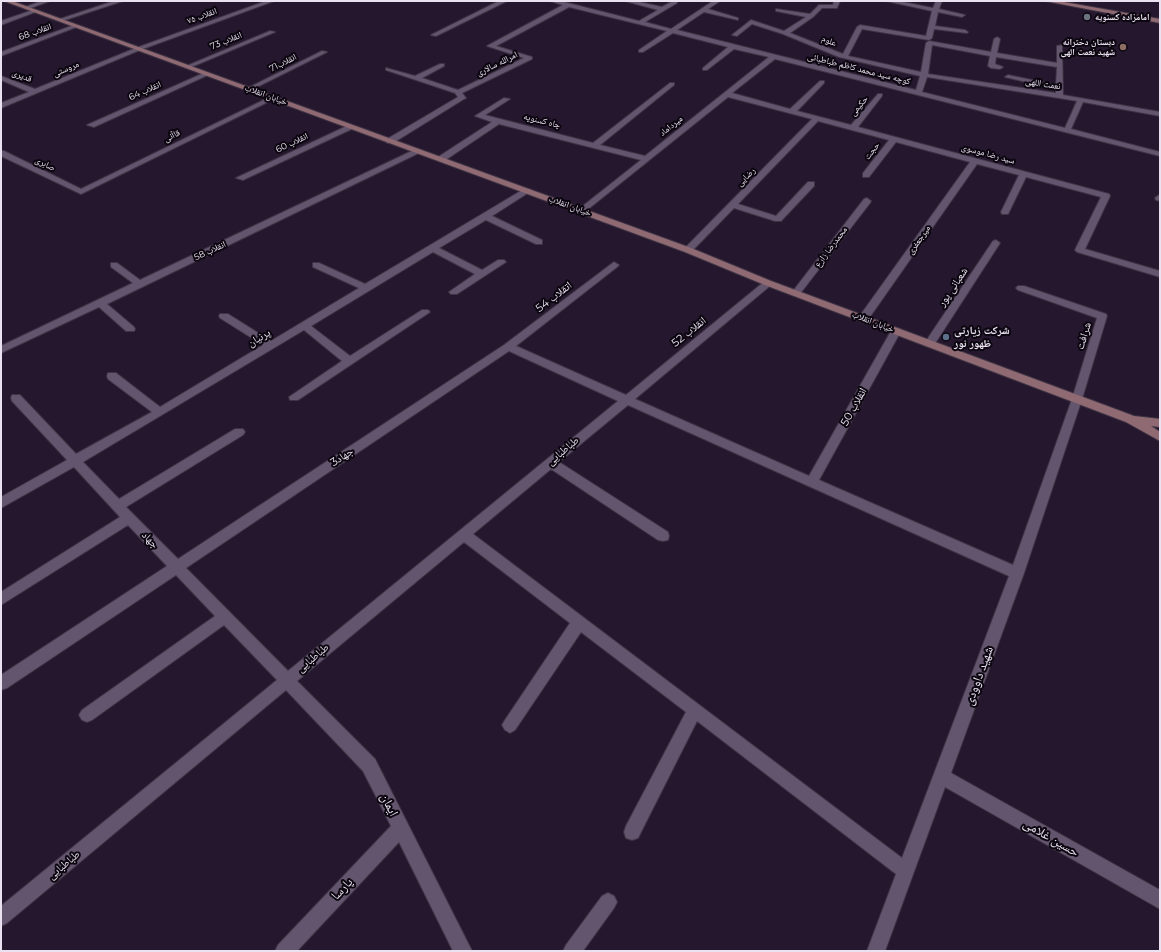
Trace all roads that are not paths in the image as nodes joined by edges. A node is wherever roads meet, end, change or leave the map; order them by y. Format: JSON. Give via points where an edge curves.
{"nodes":[{"id":1,"x":7,"y":1,"type":"edge"},
{"id":2,"x":48,"y":1,"type":"edge"},
{"id":3,"x":120,"y":1,"type":"edge"},
{"id":4,"x":272,"y":1,"type":"edge"},
{"id":5,"x":504,"y":1,"type":"edge"},
{"id":6,"x":553,"y":1,"type":"edge"},
{"id":7,"x":628,"y":1,"type":"edge"},
{"id":8,"x":716,"y":1,"type":"edge"},
{"id":9,"x":837,"y":1,"type":"edge"},
{"id":10,"x":889,"y":1,"type":"edge"},
{"id":11,"x":940,"y":1,"type":"edge"},
{"id":12,"x":1048,"y":1,"type":"edge"},
{"id":13,"x":676,"y":2,"type":"edge"},
{"id":14,"x":568,"y":5,"type":"junction"},
{"id":15,"x":26,"y":8,"type":"junction"},
{"id":16,"x":662,"y":9,"type":"junction"},
{"id":17,"x":704,"y":10,"type":"junction"},
{"id":18,"x":778,"y":10,"type":"dead end"},
{"id":19,"x":935,"y":10,"type":"junction"},
{"id":20,"x":36,"y":11,"type":"junction"},
{"id":21,"x":962,"y":15,"type":"dead end"},
{"id":22,"x":811,"y":16,"type":"junction"},
{"id":23,"x":736,"y":19,"type":"dead end"},
{"id":24,"x":60,"y":20,"type":"junction"},
{"id":25,"x":1159,"y":20,"type":"edge"},
{"id":26,"x":1,"y":23,"type":"edge"},
{"id":27,"x":638,"y":23,"type":"junction"},
{"id":28,"x":76,"y":26,"type":"junction"},
{"id":29,"x":931,"y":27,"type":"junction"},
{"id":30,"x":272,"y":32,"type":"dead end"},
{"id":31,"x":672,"y":32,"type":"junction"},
{"id":32,"x":965,"y":32,"type":"dead end"},
{"id":33,"x":785,"y":33,"type":"junction"},
{"id":34,"x":434,"y":35,"type":"dead end"},
{"id":35,"x":735,"y":35,"type":"dead end"},
{"id":36,"x":997,"y":39,"type":"dead end"},
{"id":37,"x":929,"y":40,"type":"junction"},
{"id":38,"x":1060,"y":46,"type":"dead end"},
{"id":39,"x":732,"y":47,"type":"junction"},
{"id":40,"x":138,"y":49,"type":"junction"},
{"id":41,"x":641,"y":51,"type":"dead end"},
{"id":42,"x":324,"y":52,"type":"dead end"},
{"id":43,"x":1,"y":54,"type":"edge"},
{"id":44,"x":993,"y":54,"type":"junction"},
{"id":45,"x":845,"y":56,"type":"junction"},
{"id":46,"x":773,"y":57,"type":"junction"},
{"id":47,"x":442,"y":65,"type":"dead end"},
{"id":48,"x":186,"y":66,"type":"junction"},
{"id":49,"x":1060,"y":66,"type":"junction"},
{"id":50,"x":1000,"y":67,"type":"dead end"},
{"id":51,"x":705,"y":69,"type":"dead end"},
{"id":52,"x":388,"y":70,"type":"dead end"},
{"id":53,"x":206,"y":74,"type":"junction"},
{"id":54,"x":924,"y":75,"type":"junction"},
{"id":55,"x":1,"y":78,"type":"edge"},
{"id":56,"x":416,"y":78,"type":"junction"},
{"id":57,"x":1008,"y":78,"type":"dead end"},
{"id":58,"x":822,"y":82,"type":"dead end"},
{"id":59,"x":672,"y":84,"type":"dead end"},
{"id":60,"x":1059,"y":88,"type":"junction"},
{"id":61,"x":250,"y":90,"type":"junction"},
{"id":62,"x":36,"y":92,"type":"junction"},
{"id":63,"x":458,"y":92,"type":"junction"},
{"id":64,"x":727,"y":94,"type":"junction"},
{"id":65,"x":918,"y":94,"type":"junction"},
{"id":66,"x":880,"y":95,"type":"dead end"},
{"id":67,"x":1059,"y":96,"type":"junction"},
{"id":68,"x":272,"y":98,"type":"junction"},
{"id":69,"x":506,"y":99,"type":"dead end"},
{"id":70,"x":1080,"y":100,"type":"junction"},
{"id":71,"x":1,"y":106,"type":"edge"},
{"id":72,"x":792,"y":112,"type":"junction"},
{"id":73,"x":1160,"y":114,"type":"edge"},
{"id":74,"x":817,"y":118,"type":"junction"},
{"id":75,"x":498,"y":121,"type":"junction"},
{"id":76,"x":91,"y":125,"type":"dead end"},
{"id":77,"x":352,"y":127,"type":"junction"},
{"id":78,"x":852,"y":128,"type":"junction"},
{"id":79,"x":1067,"y":131,"type":"junction"},
{"id":80,"x":894,"y":139,"type":"junction"},
{"id":81,"x":390,"y":141,"type":"junction"},
{"id":82,"x":595,"y":144,"type":"junction"},
{"id":83,"x":419,"y":151,"type":"junction"},
{"id":84,"x":1,"y":153,"type":"edge"},
{"id":85,"x":1160,"y":154,"type":"edge"},
{"id":86,"x":441,"y":159,"type":"junction"},
{"id":87,"x":647,"y":159,"type":"junction"},
{"id":88,"x":975,"y":161,"type":"junction"},
{"id":89,"x":1022,"y":174,"type":"junction"},
{"id":90,"x":866,"y":175,"type":"dead end"},
{"id":91,"x":240,"y":178,"type":"dead end"},
{"id":92,"x":811,"y":184,"type":"dead end"},
{"id":93,"x":527,"y":191,"type":"junction"},
{"id":94,"x":81,"y":192,"type":"joint"},
{"id":95,"x":867,"y":201,"type":"dead end"},
{"id":96,"x":733,"y":204,"type":"junction"},
{"id":97,"x":582,"y":211,"type":"junction"},
{"id":98,"x":1005,"y":212,"type":"dead end"},
{"id":99,"x":485,"y":216,"type":"junction"},
{"id":100,"x":539,"y":242,"type":"dead end"},
{"id":101,"x":996,"y":243,"type":"dead end"},
{"id":102,"x":432,"y":248,"type":"junction"},
{"id":103,"x":688,"y":250,"type":"junction"},
{"id":104,"x":501,"y":262,"type":"dead end"},
{"id":105,"x":114,"y":265,"type":"dead end"},
{"id":106,"x":316,"y":265,"type":"dead end"},
{"id":107,"x":614,"y":265,"type":"dead end"},
{"id":108,"x":482,"y":274,"type":"junction"},
{"id":109,"x":1160,"y":274,"type":"edge"},
{"id":110,"x":768,"y":283,"type":"junction"},
{"id":111,"x":140,"y":284,"type":"junction"},
{"id":112,"x":366,"y":288,"type":"junction"},
{"id":113,"x":1021,"y":288,"type":"dead end"},
{"id":114,"x":454,"y":292,"type":"dead end"},
{"id":115,"x":796,"y":293,"type":"junction"},
{"id":116,"x":100,"y":303,"type":"junction"},
{"id":117,"x":425,"y":312,"type":"dead end"},
{"id":118,"x":224,"y":316,"type":"dead end"},
{"id":119,"x":863,"y":319,"type":"junction"},
{"id":120,"x":304,"y":325,"type":"junction"},
{"id":121,"x":130,"y":329,"type":"dead end"},
{"id":122,"x":896,"y":331,"type":"junction"},
{"id":123,"x":930,"y":343,"type":"junction"},
{"id":124,"x":270,"y":345,"type":"junction"},
{"id":125,"x":508,"y":347,"type":"junction"},
{"id":126,"x":1,"y":350,"type":"edge"},
{"id":127,"x":349,"y":362,"type":"junction"},
{"id":128,"x":112,"y":376,"type":"dead end"},
{"id":129,"x":294,"y":397,"type":"dead end"},
{"id":130,"x":16,"y":398,"type":"dead end"},
{"id":131,"x":1077,"y":399,"type":"junction"},
{"id":132,"x":626,"y":400,"type":"junction"},
{"id":133,"x":160,"y":412,"type":"junction"},
{"id":134,"x":1130,"y":419,"type":"junction"},
{"id":135,"x":1160,"y":423,"type":"edge"},
{"id":136,"x":239,"y":432,"type":"dead end"},
{"id":137,"x":1160,"y":437,"type":"edge"},
{"id":138,"x":76,"y":461,"type":"junction"},
{"id":139,"x":550,"y":462,"type":"junction"},
{"id":140,"x":812,"y":482,"type":"junction"},
{"id":141,"x":1,"y":503,"type":"edge"},
{"id":142,"x":118,"y":506,"type":"junction"},
{"id":143,"x":129,"y":518,"type":"junction"},
{"id":144,"x":463,"y":534,"type":"junction"},
{"id":145,"x":663,"y":536,"type":"dead end"},
{"id":146,"x":176,"y":566,"type":"junction"},
{"id":147,"x":1017,"y":573,"type":"junction"},
{"id":148,"x":1,"y":599,"type":"edge"},
{"id":149,"x":225,"y":617,"type":"junction"},
{"id":150,"x":579,"y":622,"type":"junction"},
{"id":151,"x":286,"y":681,"type":"junction"},
{"id":152,"x":2,"y":684,"type":"dead end"},
{"id":153,"x":695,"y":710,"type":"junction"},
{"id":154,"x":87,"y":715,"type":"dead end"},
{"id":155,"x":510,"y":725,"type":"dead end"},
{"id":156,"x":942,"y":776,"type":"junction"},
{"id":157,"x":401,"y":828,"type":"junction"},
{"id":158,"x":632,"y":832,"type":"dead end"},
{"id":159,"x":906,"y":871,"type":"junction"},
{"id":160,"x":1160,"y":900,"type":"edge"},
{"id":161,"x":608,"y":902,"type":"dead end"},
{"id":162,"x":1,"y":917,"type":"edge"},
{"id":163,"x":284,"y":951,"type":"edge"},
{"id":164,"x":463,"y":951,"type":"edge"},
{"id":165,"x":572,"y":951,"type":"edge"},
{"id":166,"x":876,"y":951,"type":"edge"}],
"edges":[{"from":1,"to":15,"type":"main road","name":"خیابان انقلاب"},
{"from":2,"to":15,"type":"street"},
{"from":3,"to":24,"type":"street"},
{"from":4,"to":40,"type":"street","name":"انقلاب ۷۵"},
{"from":5,"to":34,"type":"street"},
{"from":6,"to":14,"type":"street","name":"کوچه سید محمد کاظم طباطبائی"},
{"from":7,"to":16,"type":"street"},
{"from":8,"to":17,"type":"street"},
{"from":9,"to":22,"type":"street","via":[[835,7],[821,6]]},
{"from":10,"to":19,"type":"street"},
{"from":11,"to":19,"type":"street"},
{"from":12,"to":25,"type":"main road"},
{"from":13,"to":16,"type":"street"},
{"from":14,"to":27,"type":"street","name":"کوچه سید محمد کاظم طباطبائی"},
{"from":14,"to":63,"type":"street","name":"امرالله سالاری","via":[[490,46],[530,58]]},
{"from":15,"to":20,"type":"main road","name":"خیابان انقلاب"},
{"from":16,"to":27,"type":"street"},
{"from":17,"to":23,"type":"street"},
{"from":17,"to":31,"type":"street"},
{"from":18,"to":22,"type":"street"},
{"from":19,"to":21,"type":"street"},
{"from":19,"to":29,"type":"street"},
{"from":20,"to":24,"type":"main road","name":"خیابان انقلاب"},
{"from":20,"to":26,"type":"street"},
{"from":22,"to":33,"type":"street"},
{"from":24,"to":28,"type":"main road","name":"خیابان انقلاب"},
{"from":27,"to":31,"type":"street","name":"کوچه سید محمد کاظم طباطبائی"},
{"from":28,"to":40,"type":"main road","name":"خیابان انقلاب"},
{"from":28,"to":43,"type":"street","name":"انقلاب 68"},
{"from":29,"to":32,"type":"street"},
{"from":29,"to":37,"type":"street"},
{"from":30,"to":48,"type":"street","name":"انقلاب 73"},
{"from":31,"to":39,"type":"street","name":"کوچه سید محمد کاظم طباطبائی"},
{"from":31,"to":41,"type":"street"},
{"from":33,"to":35,"type":"street","name":"علوم","via":[[751,22]]},
{"from":33,"to":45,"type":"street","name":"علوم"},
{"from":36,"to":44,"type":"street"},
{"from":37,"to":44,"type":"street"},
{"from":37,"to":45,"type":"street","via":[[860,27]]},
{"from":37,"to":54,"type":"street"},
{"from":38,"to":49,"type":"street"},
{"from":39,"to":46,"type":"street","name":"کوچه سید محمد کاظم طباطبائی"},
{"from":39,"to":51,"type":"street"},
{"from":40,"to":48,"type":"main road","name":"خیابان انقلاب"},
{"from":40,"to":62,"type":"street","name":"مروستی"},
{"from":42,"to":61,"type":"street","name":"انقلاب71"},
{"from":44,"to":49,"type":"street"},
{"from":44,"to":50,"type":"street","via":[[991,66]]},
{"from":45,"to":54,"type":"street","name":"علوم"},
{"from":46,"to":64,"type":"street","name":"میرداماد"},
{"from":46,"to":65,"type":"street","name":"کوچه سید محمد کاظم طباطبائی"},
{"from":47,"to":56,"type":"street"},
{"from":48,"to":53,"type":"main road","name":"خیابان انقلاب"},
{"from":49,"to":60,"type":"street"},
{"from":52,"to":56,"type":"street"},
{"from":53,"to":61,"type":"main road","name":"خیابان انقلاب"},
{"from":53,"to":76,"type":"street","name":"انقلاب 64"},
{"from":54,"to":65,"type":"street"},
{"from":54,"to":67,"type":"street","name":"نعمت اللهی"},
{"from":55,"to":62,"type":"street","name":"قدیری"},
{"from":56,"to":63,"type":"street"},
{"from":57,"to":60,"type":"street"},
{"from":58,"to":72,"type":"street"},
{"from":59,"to":82,"type":"street"},
{"from":60,"to":67,"type":"street"},
{"from":61,"to":68,"type":"main road","name":"خیابان انقلاب"},
{"from":62,"to":71,"type":"street","name":"مروستی"},
{"from":63,"to":81,"type":"street","via":[[462,98]]},
{"from":64,"to":72,"type":"street","name":"سید رضا موسوی"},
{"from":64,"to":87,"type":"street","name":"میرداماد"},
{"from":65,"to":79,"type":"street","name":"کوچه سید محمد کاظم طباطبائی"},
{"from":66,"to":78,"type":"street","name":"حکیمی"},
{"from":67,"to":70,"type":"street","name":"نعمت اللهی"},
{"from":68,"to":77,"type":"main road","name":"خیابان انقلاب"},
{"from":68,"to":94,"type":"street","name":"قاآنی"},
{"from":69,"to":75,"type":"street","name":"چاه کسنویه","via":[[479,116]]},
{"from":70,"to":73,"type":"street","name":"نعمت اللهی"},
{"from":70,"to":79,"type":"street"},
{"from":72,"to":74,"type":"street","name":"سید رضا موسوی"},
{"from":74,"to":78,"type":"street","name":"سید رضا موسوی"},
{"from":74,"to":96,"type":"street","name":"رضایی"},
{"from":75,"to":82,"type":"street","name":"چاه کسنویه"},
{"from":75,"to":86,"type":"street"},
{"from":77,"to":81,"type":"main road","name":"خیابان انقلاب"},
{"from":77,"to":91,"type":"street","name":"انقلاب 60"},
{"from":78,"to":80,"type":"street","name":"سید رضا موسوی"},
{"from":79,"to":85,"type":"street","name":"کوچه سید محمد کاظم طباطبائی"},
{"from":80,"to":88,"type":"street","name":"سید رضا موسوی"},
{"from":80,"to":90,"type":"street","name":"حجت"},
{"from":81,"to":83,"type":"main road","name":"خیابان انقلاب"},
{"from":82,"to":87,"type":"street","name":"چاه کسنویه"},
{"from":83,"to":86,"type":"main road","name":"خیابان انقلاب"},
{"from":83,"to":111,"type":"street","name":"انقلاب 58"},
{"from":84,"to":94,"type":"street","name":"صابری"},
{"from":86,"to":93,"type":"main road","name":"خیابان انقلاب"},
{"from":87,"to":97,"type":"street","name":"میرداماد"},
{"from":88,"to":89,"type":"street","name":"سید رضا موسوی"},
{"from":88,"to":119,"type":"street","name":"میرجعفری"},
{"from":89,"to":98,"type":"street"},
{"from":89,"to":109,"type":"street","name":"سید رضا موسوی","via":[[1106,196],[1080,250]]},
{"from":92,"to":96,"type":"street","via":[[778,219]]},
{"from":93,"to":97,"type":"main road","name":"خیابان انقلاب"},
{"from":93,"to":99,"type":"street","name":"پرنیان"},
{"from":95,"to":115,"type":"street","name":"محمدرضا زارع"},
{"from":96,"to":103,"type":"street","name":"رضایی"},
{"from":97,"to":103,"type":"main road","name":"خیابان انقلاب"},
{"from":99,"to":100,"type":"street"},
{"from":99,"to":102,"type":"street","name":"پرنیان"},
{"from":101,"to":123,"type":"street","name":"شعبانی پور"},
{"from":102,"to":108,"type":"street"},
{"from":102,"to":112,"type":"street","name":"پرنیان"},
{"from":103,"to":110,"type":"main road","name":"خیابان انقلاب"},
{"from":104,"to":108,"type":"street"},
{"from":105,"to":111,"type":"street"},
{"from":106,"to":112,"type":"street"},
{"from":107,"to":125,"type":"street","name":"اتقلاب 54"},
{"from":108,"to":114,"type":"street"},
{"from":110,"to":115,"type":"main road","name":"خیابان انقلاب"},
{"from":110,"to":132,"type":"street","name":"انقلاب 52"},
{"from":111,"to":116,"type":"street","name":"انقلاب 58"},
{"from":112,"to":120,"type":"street","name":"پرنیان"},
{"from":113,"to":131,"type":"street","name":"شرافت","via":[[1102,316]]},
{"from":115,"to":119,"type":"main road","name":"خیابان انقلاب"},
{"from":116,"to":121,"type":"street"},
{"from":116,"to":126,"type":"street","name":"انقلاب 58"},
{"from":117,"to":127,"type":"street"},
{"from":118,"to":124,"type":"street"},
{"from":119,"to":122,"type":"main road","name":"خیابان انقلاب"},
{"from":120,"to":124,"type":"street","name":"پرنیان"},
{"from":120,"to":127,"type":"street"},
{"from":122,"to":123,"type":"main road","name":"خیابان انقلاب"},
{"from":122,"to":140,"type":"street","name":"انقلاب 50"},
{"from":123,"to":131,"type":"main road","name":"خیابان انقلاب"},
{"from":124,"to":133,"type":"street","name":"پرنیان"},
{"from":125,"to":132,"type":"street"},
{"from":125,"to":146,"type":"street","name":"جهاد3"},
{"from":127,"to":129,"type":"street"},
{"from":128,"to":133,"type":"street"},
{"from":130,"to":138,"type":"street","name":"جهاد"},
{"from":131,"to":134,"type":"main road","name":"خیابان انقلاب"},
{"from":131,"to":147,"type":"street","name":"شهید داوودی"},
{"from":132,"to":139,"type":"street","name":"طباطبایی"},
{"from":132,"to":140,"type":"street"},
{"from":133,"to":138,"type":"street","name":"پرنیان"},
{"from":134,"to":135,"type":"main road","name":"خیابان انقلاب"},
{"from":134,"to":137,"type":"main road","name":"خیابان انقلاب"},
{"from":136,"to":142,"type":"street"},
{"from":138,"to":141,"type":"street","name":"پرنیان"},
{"from":138,"to":142,"type":"street","name":"جهاد"},
{"from":139,"to":144,"type":"street","name":"طباطبایی"},
{"from":139,"to":145,"type":"street"},
{"from":140,"to":147,"type":"street"},
{"from":142,"to":143,"type":"street","name":"جهاد"},
{"from":143,"to":146,"type":"street","name":"جهاد"},
{"from":143,"to":148,"type":"street"},
{"from":144,"to":150,"type":"street"},
{"from":144,"to":151,"type":"street","name":"طباطبایی"},
{"from":146,"to":149,"type":"street","name":"جهاد"},
{"from":146,"to":152,"type":"street","name":"جهاد3"},
{"from":147,"to":156,"type":"street","name":"شهید داوودی"},
{"from":149,"to":151,"type":"street","name":"جهاد"},
{"from":149,"to":154,"type":"street"},
{"from":150,"to":153,"type":"street"},
{"from":150,"to":155,"type":"street"},
{"from":151,"to":157,"type":"street","name":"ایمان","via":[[369,765]]},
{"from":151,"to":162,"type":"street","name":"طباطبایی"},
{"from":153,"to":158,"type":"street"},
{"from":153,"to":159,"type":"street"},
{"from":156,"to":159,"type":"street","name":"شهید داوودی"},
{"from":156,"to":160,"type":"street","name":"حسین غلامی"},
{"from":157,"to":163,"type":"street","name":"پارسا"},
{"from":157,"to":164,"type":"street","name":"ایمان"},
{"from":159,"to":166,"type":"street","name":"شهید داوودی"},
{"from":161,"to":165,"type":"street"}]}
